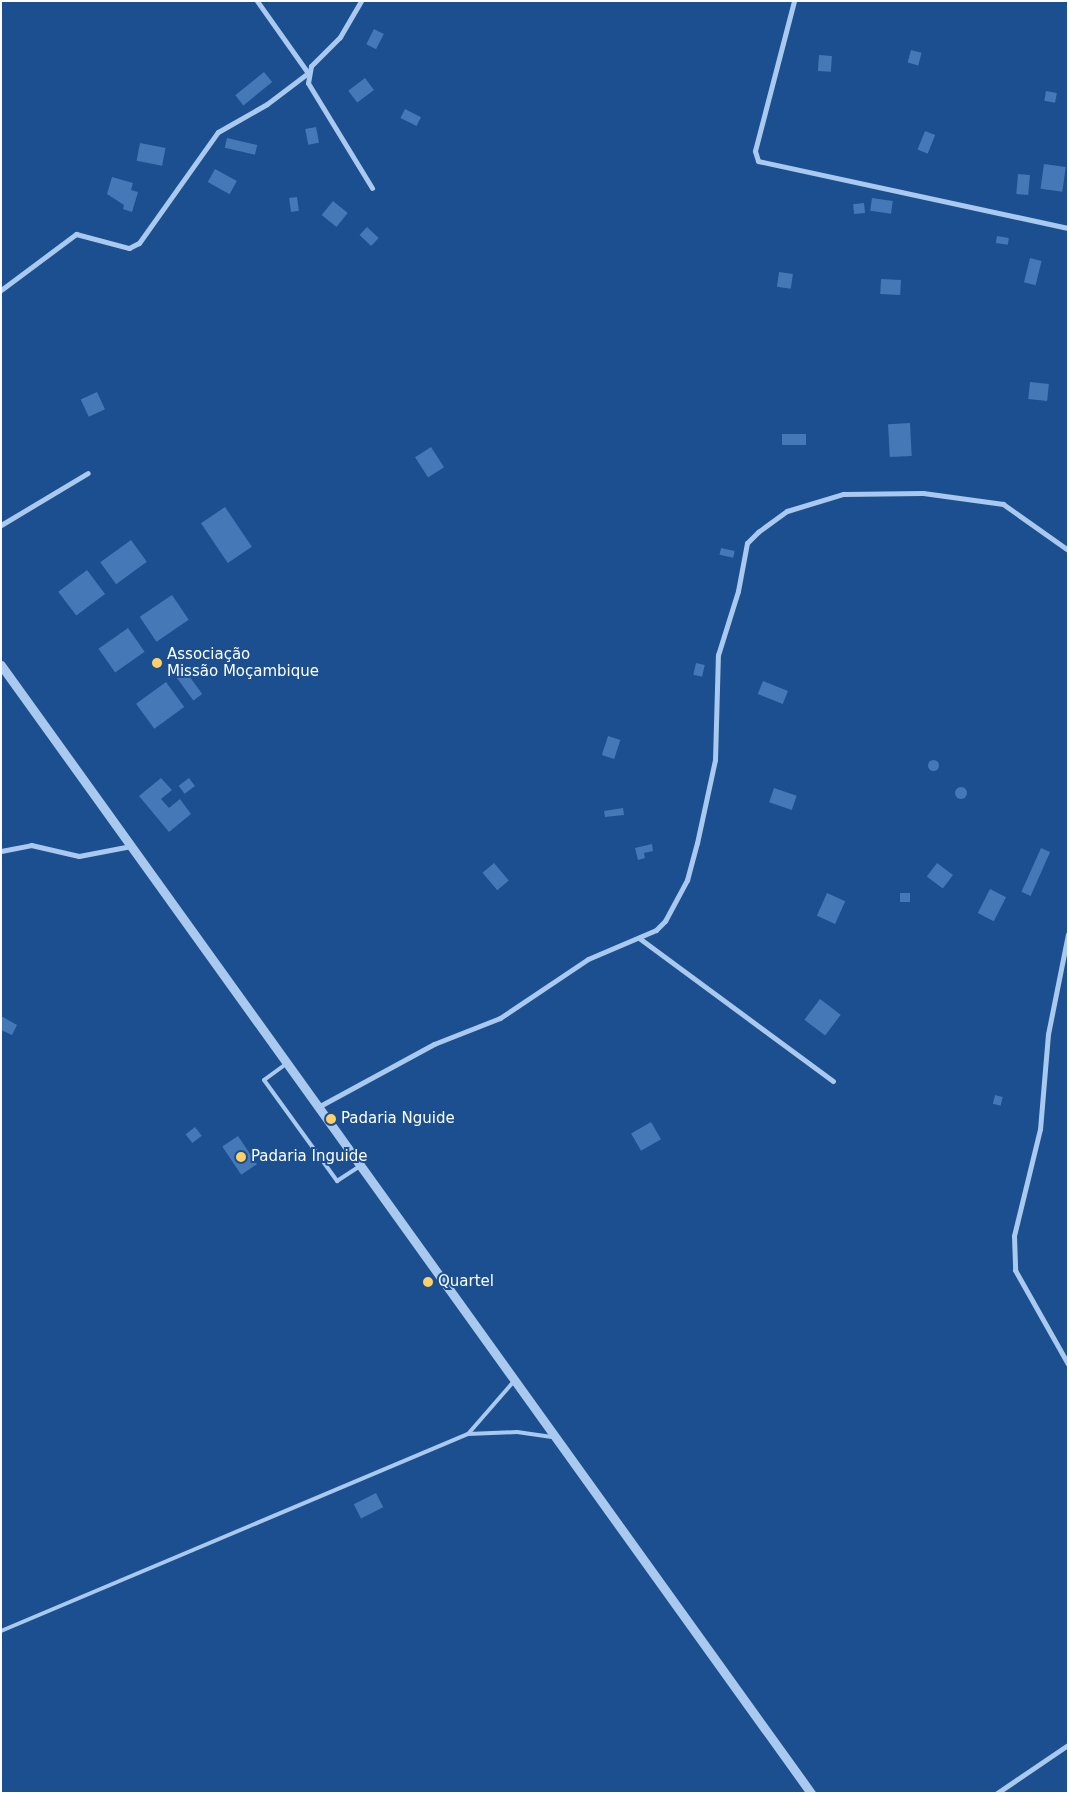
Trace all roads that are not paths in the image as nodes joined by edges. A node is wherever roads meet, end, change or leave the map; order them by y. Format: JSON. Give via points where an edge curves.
{"nodes":[{"id":1,"x":257,"y":1,"type":"edge"},
{"id":2,"x":361,"y":1,"type":"edge"},
{"id":3,"x":794,"y":1,"type":"edge"},
{"id":4,"x":308,"y":74,"type":"junction"},
{"id":5,"x":372,"y":188,"type":"dead end"},
{"id":6,"x":1068,"y":228,"type":"edge"},
{"id":7,"x":1,"y":290,"type":"edge"},
{"id":8,"x":88,"y":472,"type":"dead end"},
{"id":9,"x":1,"y":525,"type":"edge"},
{"id":10,"x":1066,"y":549,"type":"edge"},
{"id":11,"x":1,"y":665,"type":"edge"},
{"id":12,"x":131,"y":846,"type":"junction"},
{"id":13,"x":1,"y":851,"type":"edge"},
{"id":14,"x":1068,"y":934,"type":"edge"},
{"id":15,"x":639,"y":938,"type":"junction"},
{"id":16,"x":287,"y":1064,"type":"junction"},
{"id":17,"x":833,"y":1081,"type":"dead end"},
{"id":18,"x":318,"y":1107,"type":"junction"},
{"id":19,"x":360,"y":1166,"type":"junction"},
{"id":20,"x":1068,"y":1364,"type":"edge"},
{"id":21,"x":514,"y":1380,"type":"junction"},
{"id":22,"x":468,"y":1434,"type":"junction"},
{"id":23,"x":555,"y":1437,"type":"junction"},
{"id":24,"x":1,"y":1631,"type":"edge"},
{"id":25,"x":1068,"y":1745,"type":"edge"},
{"id":26,"x":811,"y":1793,"type":"edge"},
{"id":27,"x":997,"y":1793,"type":"edge"}],
"edges":[{"from":1,"to":4,"type":"street"},
{"from":2,"to":4,"type":"street","via":[[340,37]]},
{"from":3,"to":6,"type":"street","via":[[755,151],[758,161]]},
{"from":4,"to":5,"type":"street","via":[[308,83]]},
{"from":4,"to":7,"type":"street","via":[[267,104],[218,132],[140,243],[129,248],[76,234]]},
{"from":8,"to":9,"type":"street"},
{"from":10,"to":15,"type":"street","via":[[1003,504],[923,493],[843,494],[787,511],[758,532],[747,544],[738,591],[718,655],[715,760],[687,880],[665,921],[656,930]]},
{"from":11,"to":12,"type":"street"},
{"from":12,"to":13,"type":"street","via":[[79,856],[38,846]]},
{"from":12,"to":16,"type":"street"},
{"from":14,"to":20,"type":"street","via":[[1048,1034],[1040,1129],[1014,1236],[1014,1263],[1020,1280]]},
{"from":15,"to":17,"type":"street"},
{"from":15,"to":18,"type":"street","via":[[588,959],[500,1018],[434,1044]]},
{"from":16,"to":18,"type":"street"},
{"from":16,"to":19,"type":"lane","via":[[264,1080],[269,1088],[337,1181]]},
{"from":18,"to":19,"type":"street"},
{"from":19,"to":21,"type":"street"},
{"from":21,"to":22,"type":"lane"},
{"from":21,"to":23,"type":"street"},
{"from":22,"to":23,"type":"lane","via":[[516,1432]]},
{"from":22,"to":24,"type":"lane"},
{"from":23,"to":26,"type":"street"},
{"from":25,"to":27,"type":"street"}]}
